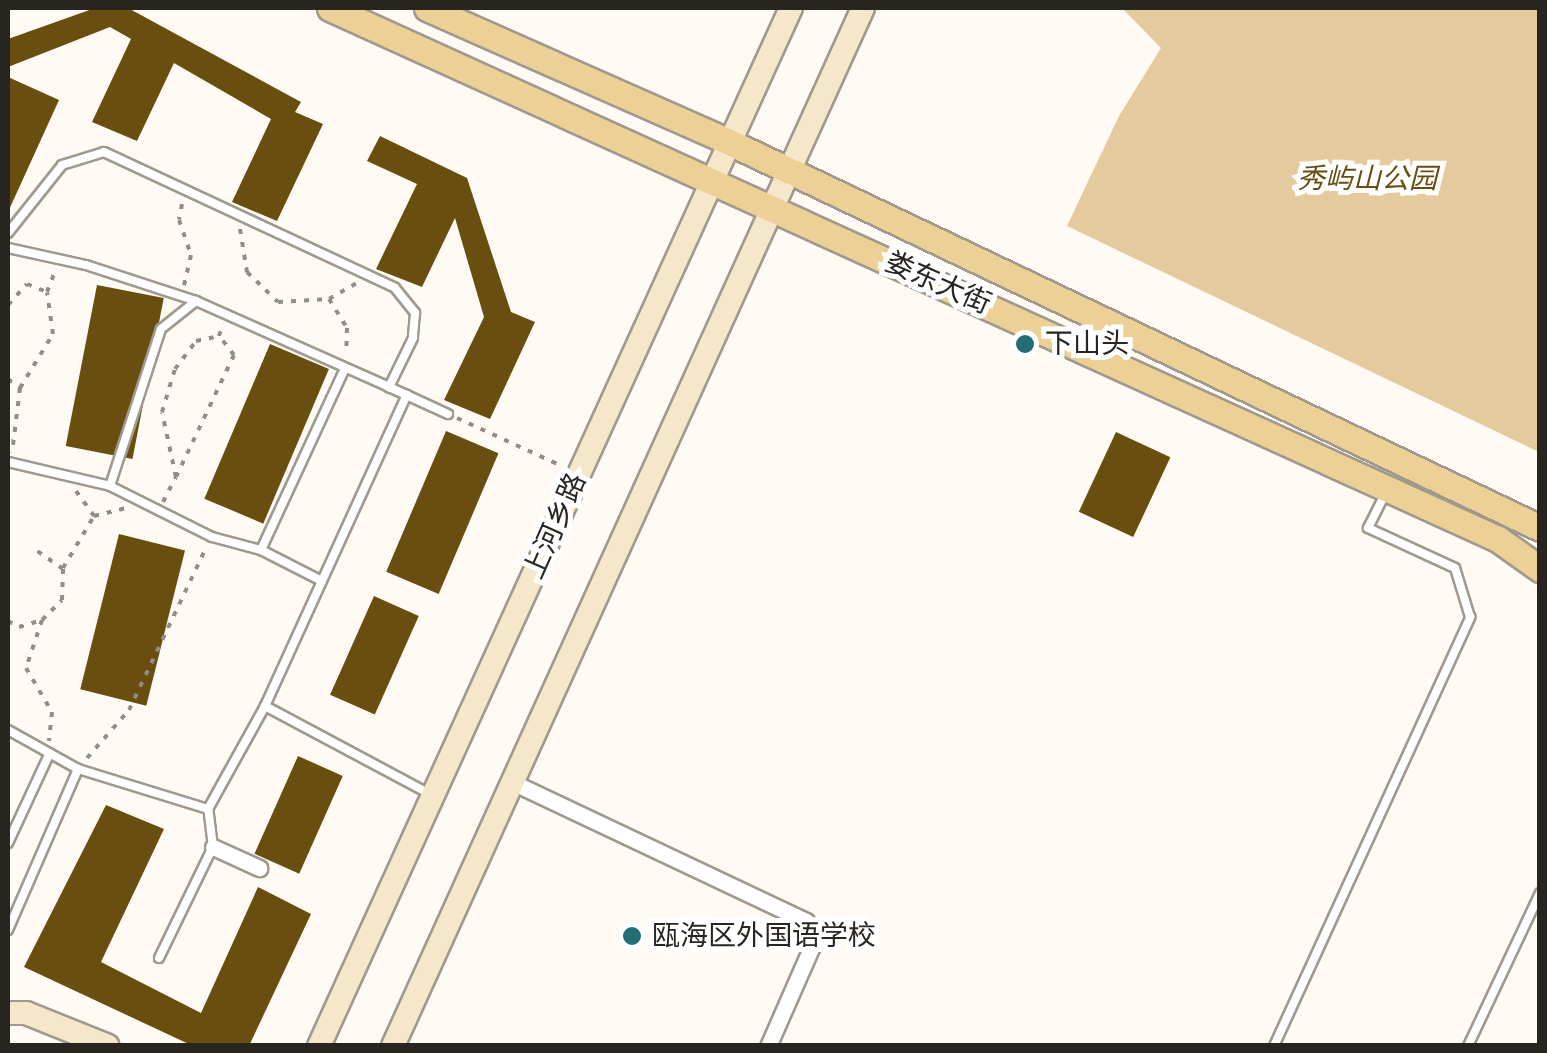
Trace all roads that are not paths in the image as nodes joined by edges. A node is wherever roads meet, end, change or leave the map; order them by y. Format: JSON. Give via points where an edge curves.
{"nodes":[{"id":1,"x":330,"y":8,"type":"edge"},
{"id":2,"x":427,"y":8,"type":"edge"},
{"id":3,"x":791,"y":8,"type":"edge"},
{"id":4,"x":863,"y":8,"type":"edge"},
{"id":5,"x":729,"y":142,"type":"junction"},
{"id":6,"x":790,"y":173,"type":"junction"},
{"id":7,"x":710,"y":185,"type":"junction"},
{"id":8,"x":775,"y":212,"type":"junction"},
{"id":9,"x":8,"y":233,"type":"edge"},
{"id":10,"x":8,"y":248,"type":"edge"},
{"id":11,"x":196,"y":302,"type":"junction"},
{"id":12,"x":345,"y":368,"type":"junction"},
{"id":13,"x":390,"y":388,"type":"junction"},
{"id":14,"x":406,"y":395,"type":"junction"},
{"id":15,"x":448,"y":414,"type":"road end"},
{"id":16,"x":9,"y":462,"type":"edge"},
{"id":17,"x":110,"y":486,"type":"junction"},
{"id":18,"x":1388,"y":488,"type":"junction"},
{"id":19,"x":1540,"y":528,"type":"edge"},
{"id":20,"x":260,"y":550,"type":"junction"},
{"id":21,"x":1540,"y":569,"type":"edge"},
{"id":22,"x":318,"y":578,"type":"junction"},
{"id":23,"x":265,"y":706,"type":"junction"},
{"id":24,"x":8,"y":730,"type":"edge"},
{"id":25,"x":48,"y":757,"type":"junction"},
{"id":26,"x":78,"y":769,"type":"junction"},
{"id":27,"x":514,"y":782,"type":"junction"},
{"id":28,"x":433,"y":796,"type":"junction"},
{"id":29,"x":208,"y":809,"type":"junction"},
{"id":30,"x":8,"y":843,"type":"edge"},
{"id":31,"x":213,"y":847,"type":"junction"},
{"id":32,"x":259,"y":868,"type":"dead end"},
{"id":33,"x":1540,"y":893,"type":"edge"},
{"id":34,"x":8,"y":930,"type":"edge"},
{"id":35,"x":159,"y":958,"type":"dead end"},
{"id":36,"x":8,"y":1013,"type":"edge"},
{"id":37,"x":108,"y":1046,"type":"edge"},
{"id":38,"x":319,"y":1046,"type":"edge"},
{"id":39,"x":393,"y":1046,"type":"edge"},
{"id":40,"x":768,"y":1046,"type":"edge"},
{"id":41,"x":1274,"y":1046,"type":"edge"},
{"id":42,"x":1468,"y":1046,"type":"edge"}],
"edges":[{"from":1,"to":7,"type":"main road","name":"娄东大街"},
{"from":2,"to":5,"type":"main road","name":"娄东大街"},
{"from":3,"to":5,"type":"main road","name":"上河乡路"},
{"from":4,"to":6,"type":"main road"},
{"from":5,"to":6,"type":"main road","name":"娄东大街"},
{"from":5,"to":7,"type":"main road","name":"上河乡路"},
{"from":6,"to":8,"type":"main road"},
{"from":6,"to":19,"type":"main road","name":"娄东大街"},
{"from":7,"to":8,"type":"main road","name":"娄东大街"},
{"from":7,"to":28,"type":"main road","name":"上河乡路"},
{"from":8,"to":18,"type":"main road","name":"娄东大街"},
{"from":8,"to":27,"type":"main road"},
{"from":9,"to":13,"type":"lane","via":[[62,165],[104,152],[395,288],[415,312],[414,338]]},
{"from":10,"to":11,"type":"lane"},
{"from":11,"to":12,"type":"lane"},
{"from":11,"to":17,"type":"lane","via":[[161,329]]},
{"from":12,"to":13,"type":"lane"},
{"from":12,"to":20,"type":"lane"},
{"from":13,"to":14,"type":"lane"},
{"from":14,"to":15,"type":"lane"},
{"from":14,"to":22,"type":"lane"},
{"from":16,"to":17,"type":"lane"},
{"from":17,"to":20,"type":"lane","via":[[212,537]]},
{"from":18,"to":21,"type":"main road","name":"娄东大街","via":[[1498,538]]},
{"from":18,"to":41,"type":"lane","via":[[1368,528],[1455,568],[1470,616]]},
{"from":20,"to":22,"type":"lane"},
{"from":22,"to":23,"type":"lane"},
{"from":23,"to":28,"type":"lane"},
{"from":23,"to":29,"type":"lane"},
{"from":24,"to":25,"type":"lane"},
{"from":25,"to":26,"type":"lane"},
{"from":25,"to":30,"type":"lane"},
{"from":26,"to":29,"type":"lane"},
{"from":26,"to":34,"type":"lane"},
{"from":27,"to":39,"type":"main road"},
{"from":27,"to":40,"type":"street","via":[[806,922],[812,946]]},
{"from":28,"to":38,"type":"main road","name":"上河乡路"},
{"from":29,"to":31,"type":"lane"},
{"from":31,"to":32,"type":"street"},
{"from":31,"to":35,"type":"lane"},
{"from":33,"to":42,"type":"lane"},
{"from":36,"to":37,"type":"main road","via":[[26,1013]]}]}
